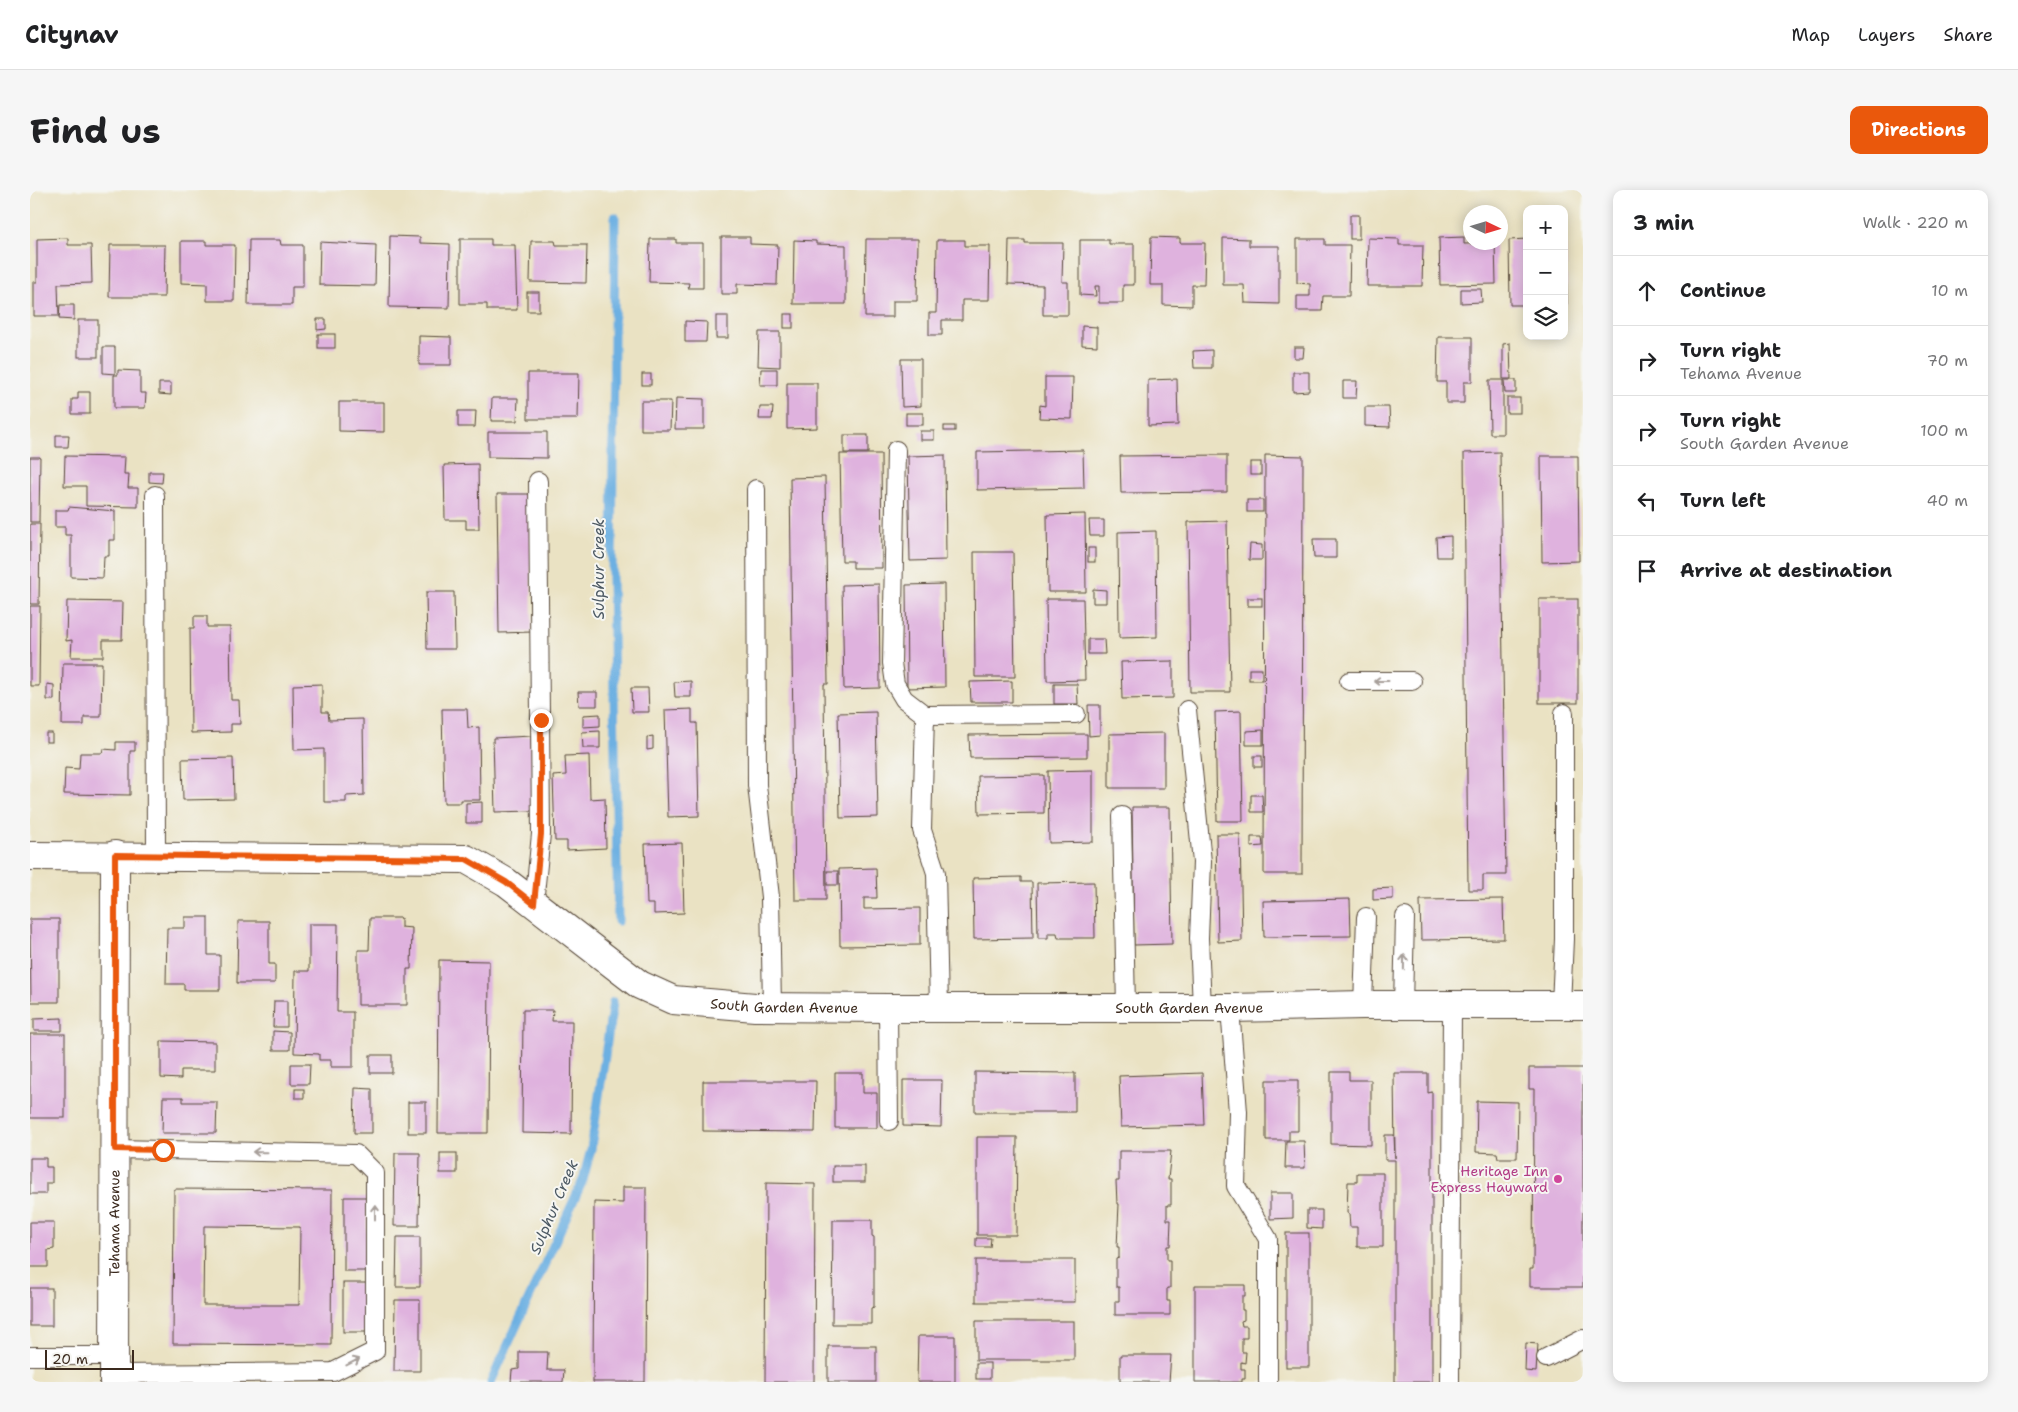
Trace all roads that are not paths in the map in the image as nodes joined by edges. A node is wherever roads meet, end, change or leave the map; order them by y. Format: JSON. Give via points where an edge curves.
{"nodes":[{"id":1,"x":896,"y":450,"type":"dead end"},
{"id":2,"x":538,"y":481,"type":"dead end"},
{"id":3,"x":756,"y":490,"type":"dead end"},
{"id":4,"x":155,"y":495,"type":"dead end"},
{"id":5,"x":1349,"y":681,"type":"dead end"},
{"id":6,"x":1412,"y":681,"type":"dead end"},
{"id":7,"x":1187,"y":710,"type":"dead end"},
{"id":8,"x":1564,"y":713,"type":"dead end"},
{"id":9,"x":1076,"y":714,"type":"dead end"},
{"id":10,"x":925,"y":715,"type":"junction"},
{"id":11,"x":1122,"y":816,"type":"dead end"},
{"id":12,"x":115,"y":855,"type":"junction"},
{"id":13,"x":30,"y":856,"type":"edge"},
{"id":14,"x":156,"y":856,"type":"junction"},
{"id":15,"x":534,"y":904,"type":"junction"},
{"id":16,"x":1366,"y":917,"type":"dead end"},
{"id":17,"x":1405,"y":917,"type":"dead end"},
{"id":18,"x":1362,"y":1005,"type":"junction"},
{"id":19,"x":1572,"y":1005,"type":"edge"},
{"id":20,"x":1403,"y":1006,"type":"junction"},
{"id":21,"x":1452,"y":1006,"type":"junction"},
{"id":22,"x":772,"y":1007,"type":"junction"},
{"id":23,"x":888,"y":1008,"type":"junction"},
{"id":24,"x":939,"y":1008,"type":"junction"},
{"id":25,"x":1126,"y":1008,"type":"junction"},
{"id":26,"x":1202,"y":1008,"type":"junction"},
{"id":27,"x":1230,"y":1008,"type":"junction"},
{"id":28,"x":889,"y":1121,"type":"dead end"},
{"id":29,"x":115,"y":1149,"type":"junction"},
{"id":30,"x":1583,"y":1339,"type":"edge"},
{"id":31,"x":30,"y":1356,"type":"edge"},
{"id":32,"x":1546,"y":1358,"type":"dead end"},
{"id":33,"x":114,"y":1371,"type":"edge"},
{"id":34,"x":1268,"y":1382,"type":"edge"},
{"id":35,"x":1450,"y":1382,"type":"edge"}],
"edges":[{"from":1,"to":10,"type":"lane","via":[[892,663],[896,684],[904,699]]},
{"from":2,"to":15,"type":"lane","via":[[541,834]]},
{"from":3,"to":22,"type":"lane","via":[[757,784],[770,897]]},
{"from":4,"to":14,"type":"lane"},
{"from":6,"to":5,"type":"lane","one_way":true},
{"from":7,"to":26,"type":"lane","via":[[1202,862],[1199,938]]},
{"from":8,"to":19,"type":"lane","via":[[1564,939]]},
{"from":9,"to":10,"type":"lane"},
{"from":10,"to":24,"type":"lane","via":[[922,830],[936,873]]},
{"from":11,"to":25,"type":"lane"},
{"from":12,"to":13,"type":"street","name":"South Garden Avenue"},
{"from":12,"to":14,"type":"street","name":"South Garden Avenue"},
{"from":12,"to":29,"type":"street","name":"Tehama Avenue"},
{"from":14,"to":15,"type":"street","name":"South Garden Avenue","via":[[466,859],[506,882]]},
{"from":15,"to":22,"type":"street","name":"South Garden Avenue","via":[[640,985],[673,1000]]},
{"from":16,"to":18,"type":"lane"},
{"from":20,"to":17,"type":"lane","one_way":true},
{"from":18,"to":20,"type":"street","name":"South Garden Avenue"},
{"from":18,"to":27,"type":"street","name":"South Garden Avenue"},
{"from":19,"to":21,"type":"street","name":"South Garden Avenue"},
{"from":20,"to":21,"type":"street","name":"South Garden Avenue"},
{"from":21,"to":35,"type":"lane"},
{"from":22,"to":23,"type":"street","name":"South Garden Avenue"},
{"from":23,"to":24,"type":"street","name":"South Garden Avenue"},
{"from":23,"to":28,"type":"lane"},
{"from":24,"to":25,"type":"street","name":"South Garden Avenue"},
{"from":25,"to":26,"type":"street","name":"South Garden Avenue"},
{"from":26,"to":27,"type":"street","name":"South Garden Avenue"},
{"from":27,"to":34,"type":"lane","via":[[1238,1112],[1236,1186],[1268,1239]]},
{"from":29,"to":33,"type":"street","name":"Tehama Avenue"},
{"from":33,"to":29,"type":"lane","one_way":true,"via":[[332,1372],[375,1351],[375,1173],[356,1154]]},
{"from":30,"to":32,"type":"lane"},
{"from":31,"to":33,"type":"lane"}]}
